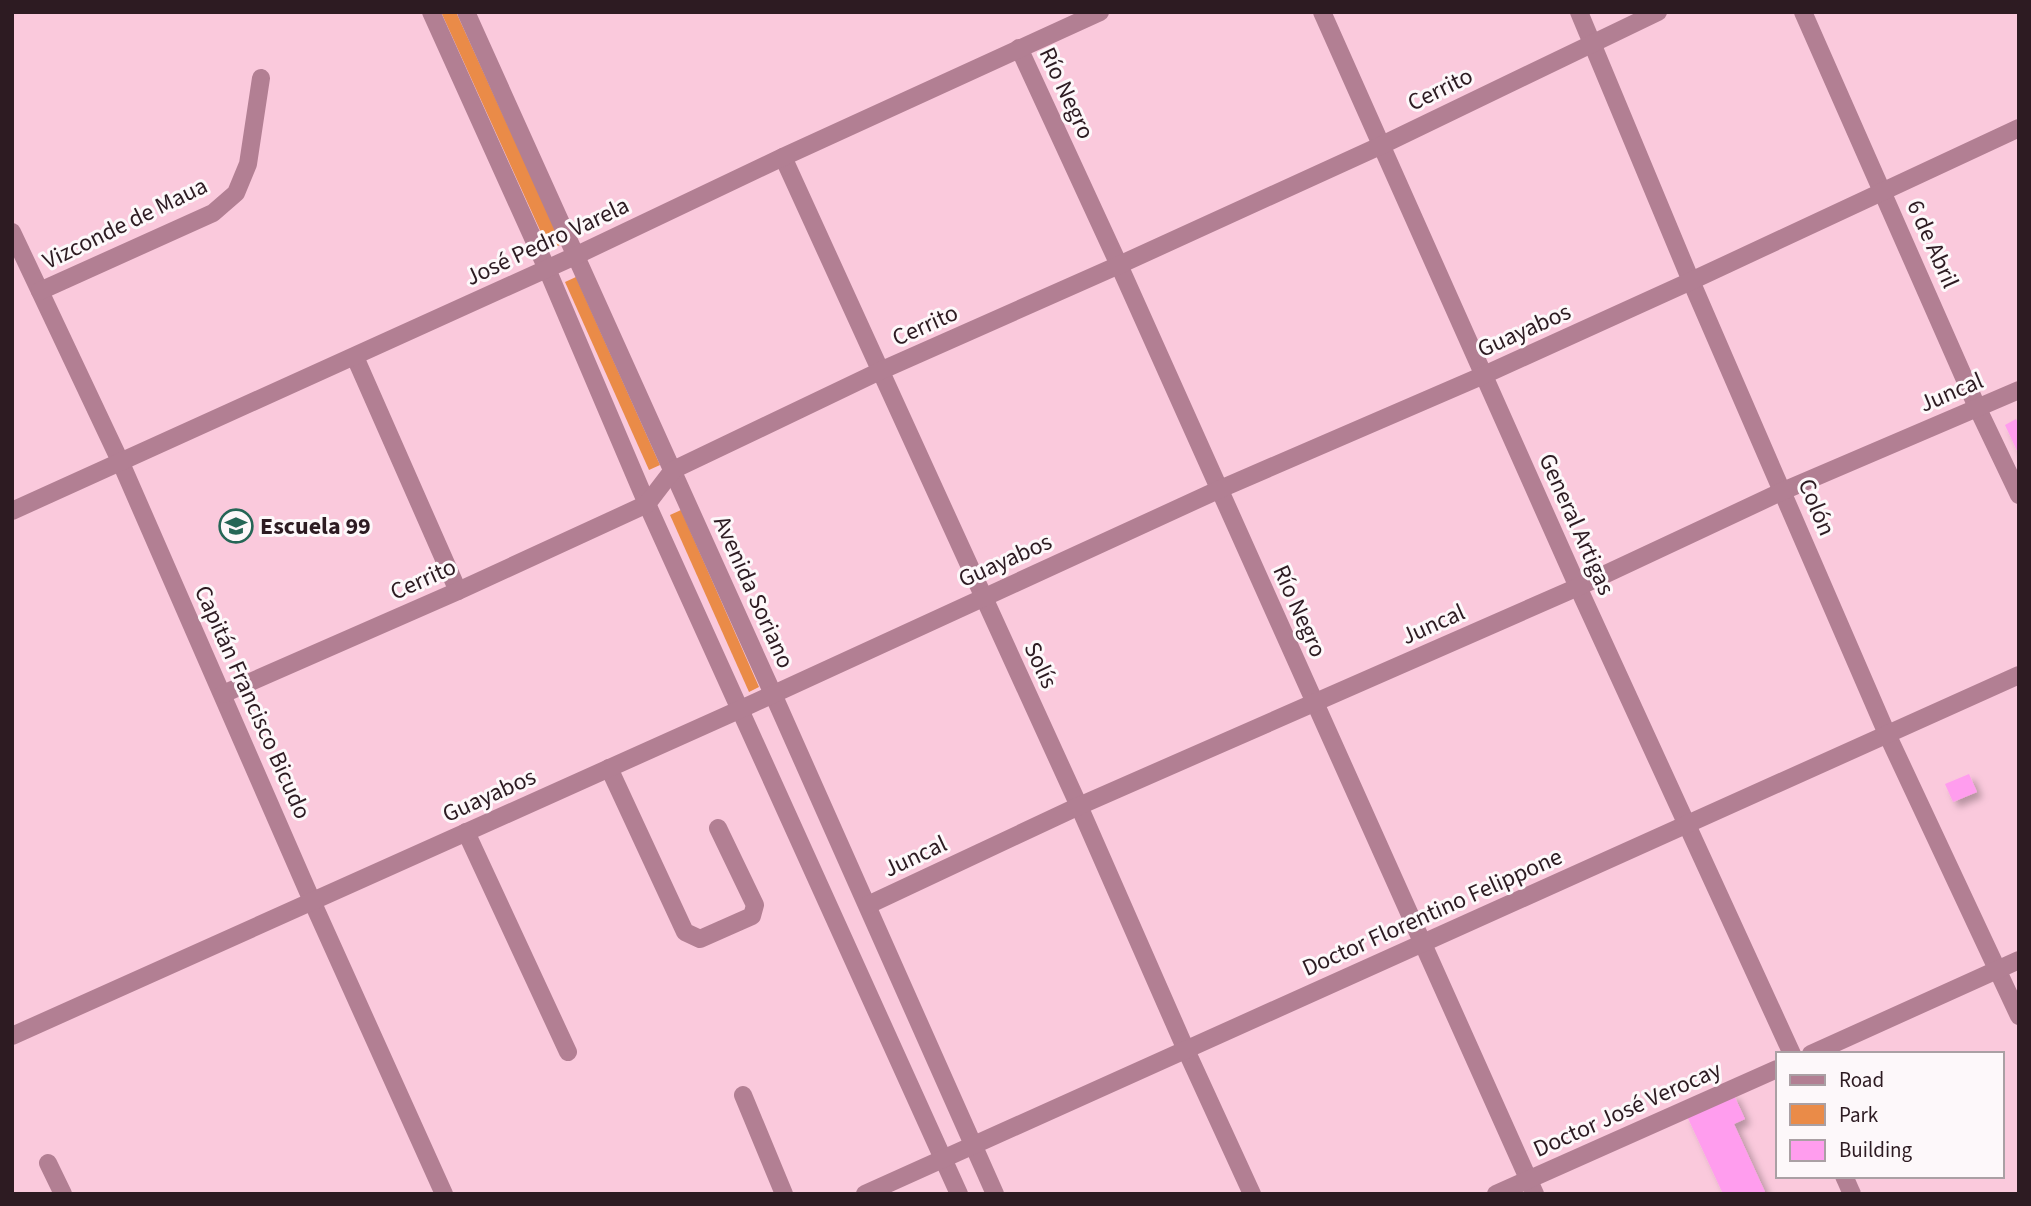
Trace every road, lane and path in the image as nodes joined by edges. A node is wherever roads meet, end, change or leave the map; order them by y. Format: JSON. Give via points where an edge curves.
{"nodes":[{"id":1,"x":431,"y":12,"type":"edge"},
{"id":2,"x":466,"y":12,"type":"edge"},
{"id":3,"x":1100,"y":12,"type":"edge"},
{"id":4,"x":1322,"y":12,"type":"edge"},
{"id":5,"x":1579,"y":12,"type":"edge"},
{"id":6,"x":1658,"y":12,"type":"edge"},
{"id":7,"x":1803,"y":12,"type":"edge"},
{"id":8,"x":1593,"y":43,"type":"junction"},
{"id":9,"x":1019,"y":48,"type":"junction"},
{"id":10,"x":261,"y":78,"type":"dead end"},
{"id":11,"x":2019,"y":128,"type":"edge"},
{"id":12,"x":1382,"y":145,"type":"junction"},
{"id":13,"x":783,"y":157,"type":"junction"},
{"id":14,"x":1883,"y":191,"type":"junction"},
{"id":15,"x":12,"y":232,"type":"edge"},
{"id":16,"x":575,"y":256,"type":"junction"},
{"id":17,"x":1119,"y":265,"type":"junction"},
{"id":18,"x":547,"y":268,"type":"junction"},
{"id":19,"x":1691,"y":281,"type":"junction"},
{"id":20,"x":40,"y":292,"type":"junction"},
{"id":21,"x":355,"y":357,"type":"junction"},
{"id":22,"x":880,"y":371,"type":"junction"},
{"id":23,"x":1484,"y":375,"type":"junction"},
{"id":24,"x":2019,"y":390,"type":"edge"},
{"id":25,"x":1978,"y":407,"type":"junction"},
{"id":26,"x":121,"y":463,"type":"junction"},
{"id":27,"x":673,"y":471,"type":"junction"},
{"id":28,"x":1218,"y":490,"type":"junction"},
{"id":29,"x":1783,"y":491,"type":"junction"},
{"id":30,"x":2019,"y":495,"type":"edge"},
{"id":31,"x":647,"y":504,"type":"junction"},
{"id":32,"x":12,"y":511,"type":"edge"},
{"id":33,"x":1578,"y":587,"type":"junction"},
{"id":34,"x":458,"y":591,"type":"junction"},
{"id":35,"x":982,"y":597,"type":"junction"},
{"id":36,"x":2019,"y":675,"type":"edge"},
{"id":37,"x":223,"y":694,"type":"junction"},
{"id":38,"x":773,"y":694,"type":"junction"},
{"id":39,"x":1314,"y":702,"type":"junction"},
{"id":40,"x":741,"y":709,"type":"junction"},
{"id":41,"x":1887,"y":734,"type":"junction"},
{"id":42,"x":609,"y":768,"type":"junction"},
{"id":43,"x":1079,"y":806,"type":"junction"},
{"id":44,"x":1686,"y":825,"type":"junction"},
{"id":45,"x":718,"y":828,"type":"dead end"},
{"id":46,"x":466,"y":832,"type":"junction"},
{"id":47,"x":312,"y":901,"type":"junction"},
{"id":48,"x":868,"y":905,"type":"junction"},
{"id":49,"x":1422,"y":943,"type":"junction"},
{"id":50,"x":2019,"y":960,"type":"edge"},
{"id":51,"x":1998,"y":970,"type":"junction"},
{"id":52,"x":2019,"y":1016,"type":"edge"},
{"id":53,"x":12,"y":1036,"type":"edge"},
{"id":54,"x":1186,"y":1049,"type":"junction"},
{"id":55,"x":568,"y":1052,"type":"dead end"},
{"id":56,"x":1791,"y":1052,"type":"edge"},
{"id":57,"x":1815,"y":1052,"type":"edge"},
{"id":58,"x":1776,"y":1069,"type":"edge"},
{"id":59,"x":743,"y":1095,"type":"dead end"},
{"id":60,"x":973,"y":1145,"type":"junction"},
{"id":61,"x":943,"y":1159,"type":"junction"},
{"id":62,"x":48,"y":1163,"type":"dead end"},
{"id":63,"x":1845,"y":1178,"type":"edge"},
{"id":64,"x":1532,"y":1187,"type":"edge"},
{"id":65,"x":63,"y":1194,"type":"edge"},
{"id":66,"x":444,"y":1194,"type":"edge"},
{"id":67,"x":785,"y":1194,"type":"edge"},
{"id":68,"x":865,"y":1194,"type":"edge"},
{"id":69,"x":959,"y":1194,"type":"edge"},
{"id":70,"x":995,"y":1194,"type":"edge"},
{"id":71,"x":1252,"y":1194,"type":"edge"},
{"id":72,"x":1496,"y":1194,"type":"edge"},
{"id":73,"x":1852,"y":1194,"type":"edge"}],
"edges":[{"from":1,"to":18,"type":"street"},
{"from":2,"to":16,"type":"street","name":"Avenida Soriano"},
{"from":3,"to":9,"type":"street","name":"José Pedro Varela"},
{"from":4,"to":12,"type":"street","name":"General Artigas"},
{"from":5,"to":8,"type":"street","name":"Colón"},
{"from":6,"to":8,"type":"street","name":"Cerrito"},
{"from":7,"to":14,"type":"street","name":"6 de Abril"},
{"from":8,"to":12,"type":"street","name":"Cerrito"},
{"from":8,"to":19,"type":"street","name":"Colón"},
{"from":9,"to":13,"type":"street","name":"José Pedro Varela"},
{"from":9,"to":17,"type":"street","name":"Río Negro"},
{"from":10,"to":20,"type":"street","name":"Vizconde de Maua","via":[[248,163],[236,193],[213,213]]},
{"from":11,"to":14,"type":"street","name":"Guayabos"},
{"from":12,"to":17,"type":"street","name":"Cerrito"},
{"from":12,"to":23,"type":"street","name":"General Artigas"},
{"from":13,"to":16,"type":"street","name":"José Pedro Varela"},
{"from":13,"to":22,"type":"street","name":"Solís"},
{"from":14,"to":19,"type":"street","name":"Guayabos"},
{"from":14,"to":25,"type":"street","name":"6 de Abril"},
{"from":15,"to":20,"type":"street","name":"Capitán Francisco Bicudo"},
{"from":16,"to":18,"type":"street","name":"José Pedro Varela"},
{"from":16,"to":27,"type":"street","name":"Avenida Soriano"},
{"from":17,"to":22,"type":"street","name":"Cerrito"},
{"from":17,"to":28,"type":"street","name":"Río Negro"},
{"from":18,"to":21,"type":"street","name":"José Pedro Varela"},
{"from":18,"to":31,"type":"street"},
{"from":19,"to":23,"type":"street","name":"Guayabos"},
{"from":19,"to":29,"type":"street","name":"Colón"},
{"from":20,"to":26,"type":"street","name":"Capitán Francisco Bicudo"},
{"from":21,"to":26,"type":"street","name":"José Pedro Varela"},
{"from":21,"to":34,"type":"street"},
{"from":22,"to":27,"type":"street","name":"Cerrito"},
{"from":22,"to":35,"type":"street","name":"Solís"},
{"from":23,"to":28,"type":"street","name":"Guayabos"},
{"from":23,"to":33,"type":"street","name":"General Artigas"},
{"from":24,"to":25,"type":"street","name":"Juncal"},
{"from":25,"to":29,"type":"street","name":"Juncal"},
{"from":25,"to":30,"type":"street","name":"6 de Abril"},
{"from":26,"to":32,"type":"street","name":"José Pedro Varela"},
{"from":26,"to":37,"type":"street","name":"Capitán Francisco Bicudo"},
{"from":27,"to":31,"type":"street","name":"Cerrito"},
{"from":27,"to":38,"type":"street","name":"Avenida Soriano"},
{"from":28,"to":35,"type":"street","name":"Guayabos"},
{"from":28,"to":39,"type":"street","name":"Río Negro"},
{"from":29,"to":33,"type":"street","name":"Juncal"},
{"from":29,"to":41,"type":"street","name":"Colón"},
{"from":31,"to":34,"type":"street","name":"Cerrito"},
{"from":31,"to":40,"type":"street"},
{"from":33,"to":39,"type":"street","name":"Juncal"},
{"from":33,"to":44,"type":"street","name":"General Artigas"},
{"from":34,"to":37,"type":"street","name":"Cerrito"},
{"from":35,"to":38,"type":"street","name":"Guayabos"},
{"from":35,"to":43,"type":"street","name":"Solís"},
{"from":36,"to":41,"type":"street","name":"Doctor Florentino Felippone"},
{"from":37,"to":47,"type":"street","name":"Capitán Francisco Bicudo"},
{"from":38,"to":40,"type":"street","name":"Guayabos"},
{"from":38,"to":48,"type":"street","name":"Avenida Soriano"},
{"from":39,"to":43,"type":"street","name":"Juncal"},
{"from":39,"to":49,"type":"street","name":"Río Negro"},
{"from":40,"to":42,"type":"street","name":"Guayabos"},
{"from":40,"to":61,"type":"street"},
{"from":41,"to":44,"type":"street","name":"Doctor Florentino Felippone"},
{"from":41,"to":51,"type":"street","name":"Colón"},
{"from":42,"to":45,"type":"street","via":[[685,932],[700,939],[752,916],[755,905]]},
{"from":42,"to":46,"type":"street","name":"Guayabos"},
{"from":43,"to":48,"type":"street","name":"Juncal"},
{"from":43,"to":54,"type":"street","name":"Solís"},
{"from":44,"to":49,"type":"street","name":"Doctor Florentino Felippone"},
{"from":44,"to":56,"type":"street","name":"General Artigas"},
{"from":46,"to":47,"type":"street","name":"Guayabos"},
{"from":46,"to":55,"type":"street"},
{"from":47,"to":53,"type":"street","name":"Guayabos"},
{"from":47,"to":66,"type":"street","name":"Capitán Francisco Bicudo"},
{"from":48,"to":60,"type":"street","name":"Avenida Soriano"},
{"from":49,"to":54,"type":"street","name":"Doctor Florentino Felippone"},
{"from":49,"to":64,"type":"street","name":"Río Negro"},
{"from":50,"to":51,"type":"street"},
{"from":51,"to":52,"type":"street","name":"Colón"},
{"from":51,"to":57,"type":"street"},
{"from":54,"to":60,"type":"street","name":"Doctor Florentino Felippone"},
{"from":54,"to":71,"type":"street","name":"Solís"},
{"from":58,"to":64,"type":"street","name":"Doctor José Verocay"},
{"from":59,"to":67,"type":"street"},
{"from":60,"to":61,"type":"street","name":"Doctor Florentino Felippone"},
{"from":60,"to":70,"type":"street","name":"Avenida Soriano"},
{"from":61,"to":68,"type":"street","name":"Doctor Florentino Felippone"},
{"from":61,"to":69,"type":"street"},
{"from":62,"to":65,"type":"street"},
{"from":63,"to":73,"type":"street"},
{"from":64,"to":72,"type":"street","name":"Doctor José Verocay"}]}
